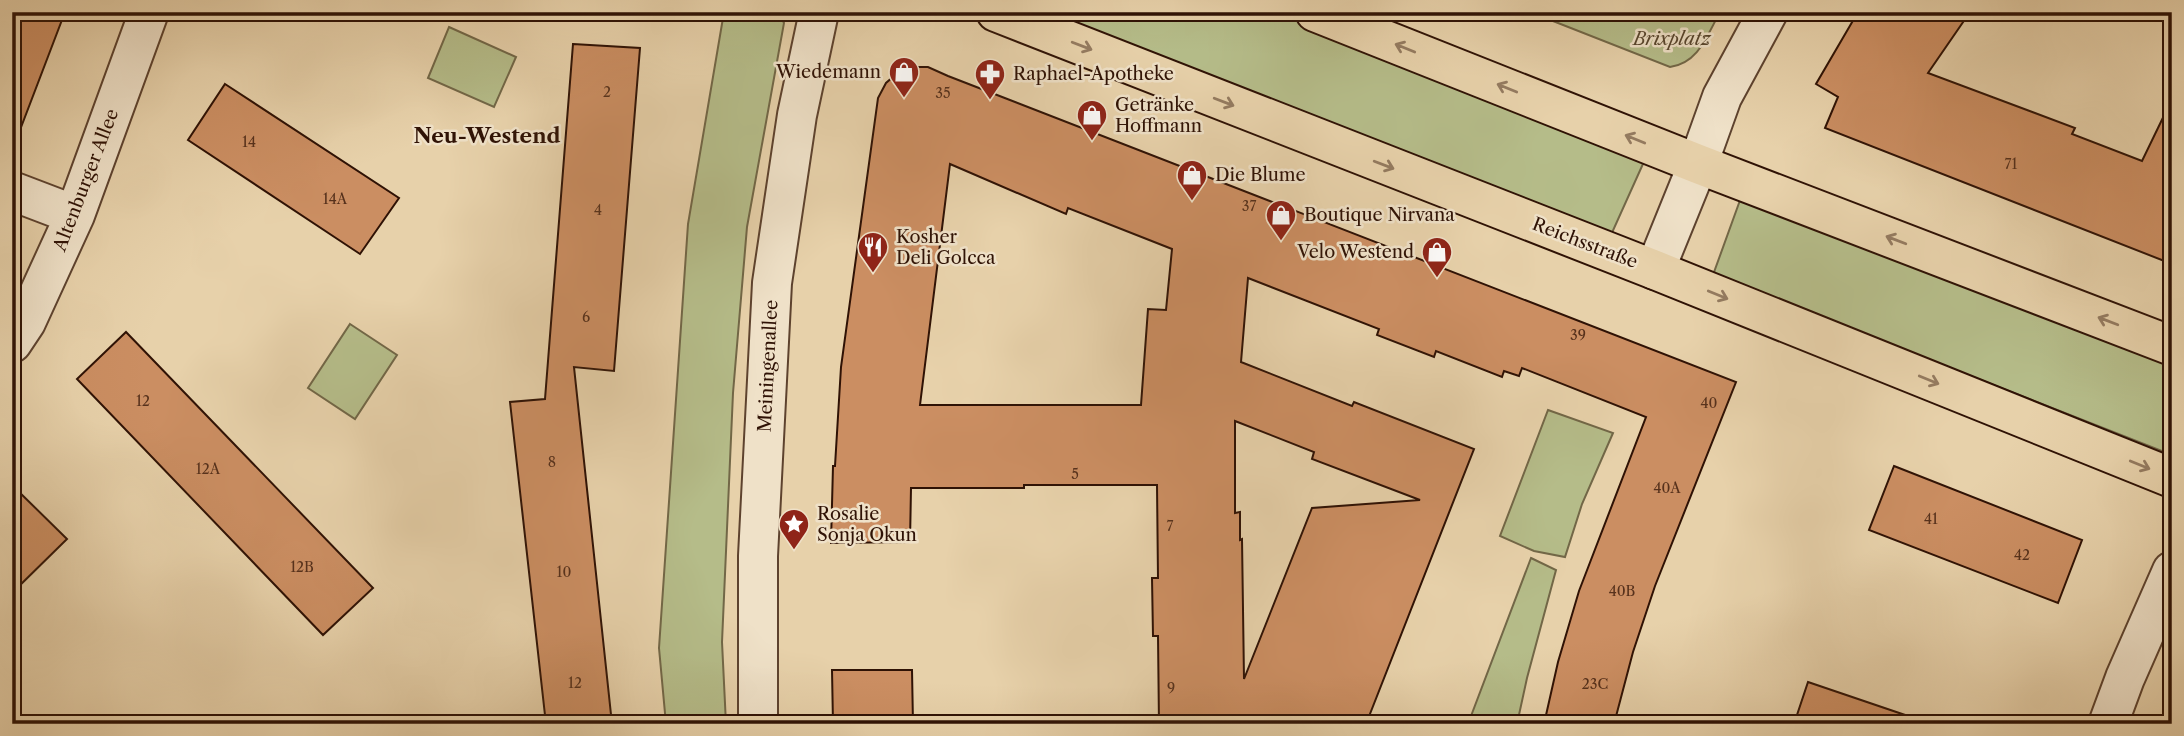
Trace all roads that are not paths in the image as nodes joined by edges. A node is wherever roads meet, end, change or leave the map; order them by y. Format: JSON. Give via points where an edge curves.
{"nodes":[{"id":1,"x":149,"y":12,"type":"edge"},
{"id":2,"x":819,"y":12,"type":"edge"},
{"id":3,"x":996,"y":12,"type":"edge"},
{"id":4,"x":1315,"y":12,"type":"edge"},
{"id":5,"x":1769,"y":12,"type":"edge"},
{"id":6,"x":1698,"y":164,"type":"junction"},
{"id":7,"x":12,"y":191,"type":"edge"},
{"id":8,"x":75,"y":215,"type":"junction"},
{"id":9,"x":1655,"y":270,"type":"junction"},
{"id":10,"x":12,"y":343,"type":"edge"},
{"id":11,"x":2172,"y":346,"type":"edge"},
{"id":12,"x":2172,"y":478,"type":"edge"},
{"id":13,"x":2172,"y":570,"type":"edge"},
{"id":14,"x":758,"y":724,"type":"edge"},
{"id":15,"x":2108,"y":724,"type":"edge"}],
"edges":[{"from":1,"to":8,"type":"street","name":"Altenburger Allee"},
{"from":2,"to":14,"type":"street","name":"Meiningenallee","via":[[797,116],[772,283],[758,556]]},
{"from":3,"to":9,"type":"main road","name":"Reichsstraße","one_way":true},
{"from":6,"to":4,"type":"main road","one_way":true},
{"from":5,"to":6,"type":"street","via":[[1722,97]]},
{"from":6,"to":9,"type":"street"},
{"from":11,"to":6,"type":"main road","one_way":true},
{"from":7,"to":8,"type":"street"},
{"from":8,"to":10,"type":"street","name":"Altenburger Allee"},
{"from":9,"to":12,"type":"main road","name":"Reichsstraße","one_way":true},
{"from":13,"to":15,"type":"street"}]}
